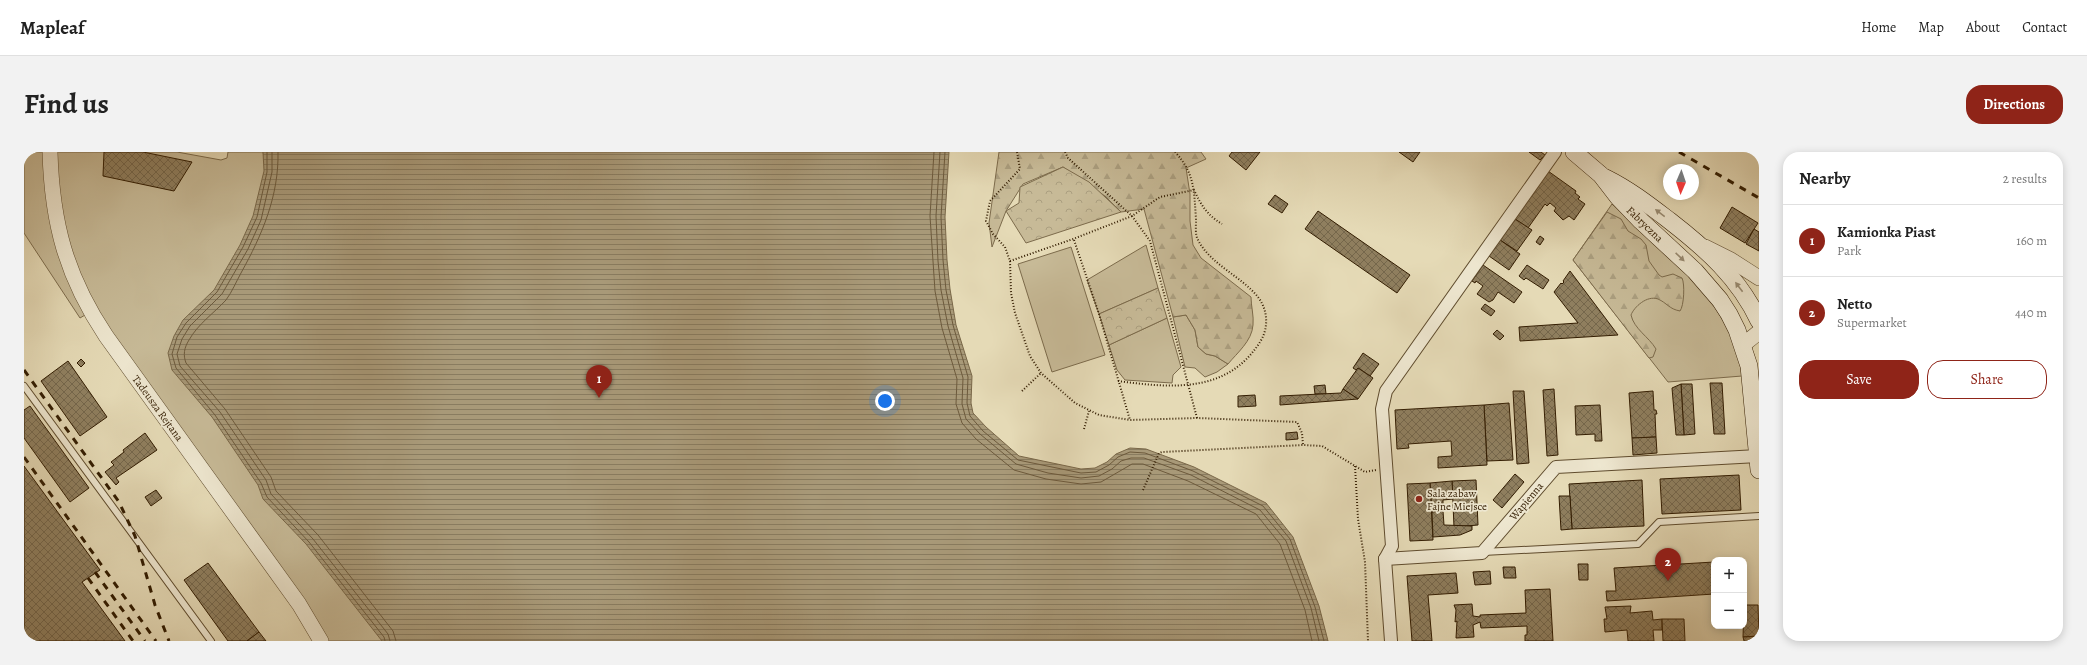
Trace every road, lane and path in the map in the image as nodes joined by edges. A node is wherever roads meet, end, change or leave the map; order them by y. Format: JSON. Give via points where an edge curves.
{"nodes":[{"id":1,"x":50,"y":152,"type":"edge"},
{"id":2,"x":1017,"y":152,"type":"edge"},
{"id":3,"x":1065,"y":152,"type":"edge"},
{"id":4,"x":1175,"y":152,"type":"edge"},
{"id":5,"x":1555,"y":152,"type":"edge"},
{"id":6,"x":1574,"y":152,"type":"edge"},
{"id":7,"x":1601,"y":175,"type":"junction"},
{"id":8,"x":1194,"y":190,"type":"junction"},
{"id":9,"x":1132,"y":216,"type":"junction"},
{"id":10,"x":1222,"y":224,"type":"dead end"},
{"id":11,"x":1073,"y":239,"type":"junction"},
{"id":12,"x":1702,"y":246,"type":"junction"},
{"id":13,"x":1010,"y":261,"type":"junction"},
{"id":14,"x":1759,"y":278,"type":"edge"},
{"id":15,"x":1759,"y":321,"type":"edge"},
{"id":16,"x":1759,"y":332,"type":"edge"},
{"id":17,"x":1751,"y":344,"type":"edge"},
{"id":18,"x":1041,"y":373,"type":"junction"},
{"id":19,"x":1118,"y":381,"type":"junction"},
{"id":20,"x":1189,"y":385,"type":"junction"},
{"id":21,"x":24,"y":386,"type":"edge"},
{"id":22,"x":1022,"y":391,"type":"dead end"},
{"id":23,"x":1089,"y":411,"type":"junction"},
{"id":24,"x":1197,"y":418,"type":"junction"},
{"id":25,"x":1130,"y":420,"type":"junction"},
{"id":26,"x":1084,"y":429,"type":"dead end"},
{"id":27,"x":1303,"y":445,"type":"junction"},
{"id":28,"x":1758,"y":463,"type":"edge"},
{"id":29,"x":1356,"y":466,"type":"junction"},
{"id":30,"x":1386,"y":468,"type":"junction"},
{"id":31,"x":1143,"y":490,"type":"dead end"},
{"id":32,"x":1759,"y":516,"type":"edge"},
{"id":33,"x":1482,"y":552,"type":"junction"},
{"id":34,"x":1385,"y":558,"type":"junction"},
{"id":35,"x":211,"y":641,"type":"edge"},
{"id":36,"x":321,"y":641,"type":"edge"},
{"id":37,"x":1368,"y":641,"type":"edge"},
{"id":38,"x":1391,"y":641,"type":"edge"}],
"edges":[{"from":1,"to":36,"type":"street","name":"Tadeusza Rejtana","via":[[53,196],[61,240],[70,272],[84,301],[110,342],[299,604]]},
{"from":2,"to":13,"type":"path","via":[[1020,169],[990,201],[986,221],[993,234],[1005,246]]},
{"from":3,"to":9,"type":"path","via":[[1068,158]]},
{"from":4,"to":8,"type":"path","via":[[1191,175]]},
{"from":5,"to":30,"type":"street","via":[[1390,383],[1382,409]]},
{"from":6,"to":7,"type":"main road"},
{"from":12,"to":7,"type":"main road","name":"Fabryczna","one_way":true,"via":[[1630,190]]},
{"from":7,"to":17,"type":"main road","name":"Fabryczna","one_way":true,"via":[[1633,212],[1710,286]]},
{"from":8,"to":9,"type":"path","via":[[1160,197]]},
{"from":8,"to":10,"type":"path","via":[[1204,210],[1212,219]]},
{"from":8,"to":20,"type":"path","via":[[1197,239],[1204,249],[1258,297],[1267,323],[1264,337],[1250,357],[1237,369]]},
{"from":9,"to":11,"type":"path"},
{"from":9,"to":20,"type":"path","via":[[1150,241]]},
{"from":11,"to":13,"type":"path"},
{"from":11,"to":19,"type":"path","via":[[1099,314]]},
{"from":12,"to":14,"type":"street"},
{"from":15,"to":12,"type":"main road","name":"Fabryczna","one_way":true,"via":[[1739,287]]},
{"from":13,"to":18,"type":"path","via":[[1014,313],[1030,356]]},
{"from":16,"to":17,"type":"street"},
{"from":17,"to":28,"type":"main road","name":"Fabryczna"},
{"from":18,"to":22,"type":"path"},
{"from":18,"to":23,"type":"path","via":[[1075,403]]},
{"from":19,"to":20,"type":"path","via":[[1171,387]]},
{"from":19,"to":25,"type":"path"},
{"from":20,"to":24,"type":"path"},
{"from":21,"to":35,"type":"lane"},
{"from":23,"to":25,"type":"path"},
{"from":23,"to":26,"type":"path"},
{"from":24,"to":25,"type":"path"},
{"from":24,"to":27,"type":"path","via":[[1297,422],[1302,433]]},
{"from":27,"to":29,"type":"path","via":[[1322,446]]},
{"from":27,"to":31,"type":"path","via":[[1162,452],[1159,453]]},
{"from":28,"to":33,"type":"street","name":"Wapienna","via":[[1556,467]]},
{"from":29,"to":30,"type":"path","via":[[1365,472]]},
{"from":29,"to":37,"type":"path"},
{"from":30,"to":34,"type":"street","via":[[1392,546]]},
{"from":32,"to":33,"type":"lane","via":[[1659,522],[1638,544]]},
{"from":33,"to":34,"type":"street"},
{"from":34,"to":38,"type":"street"}]}
